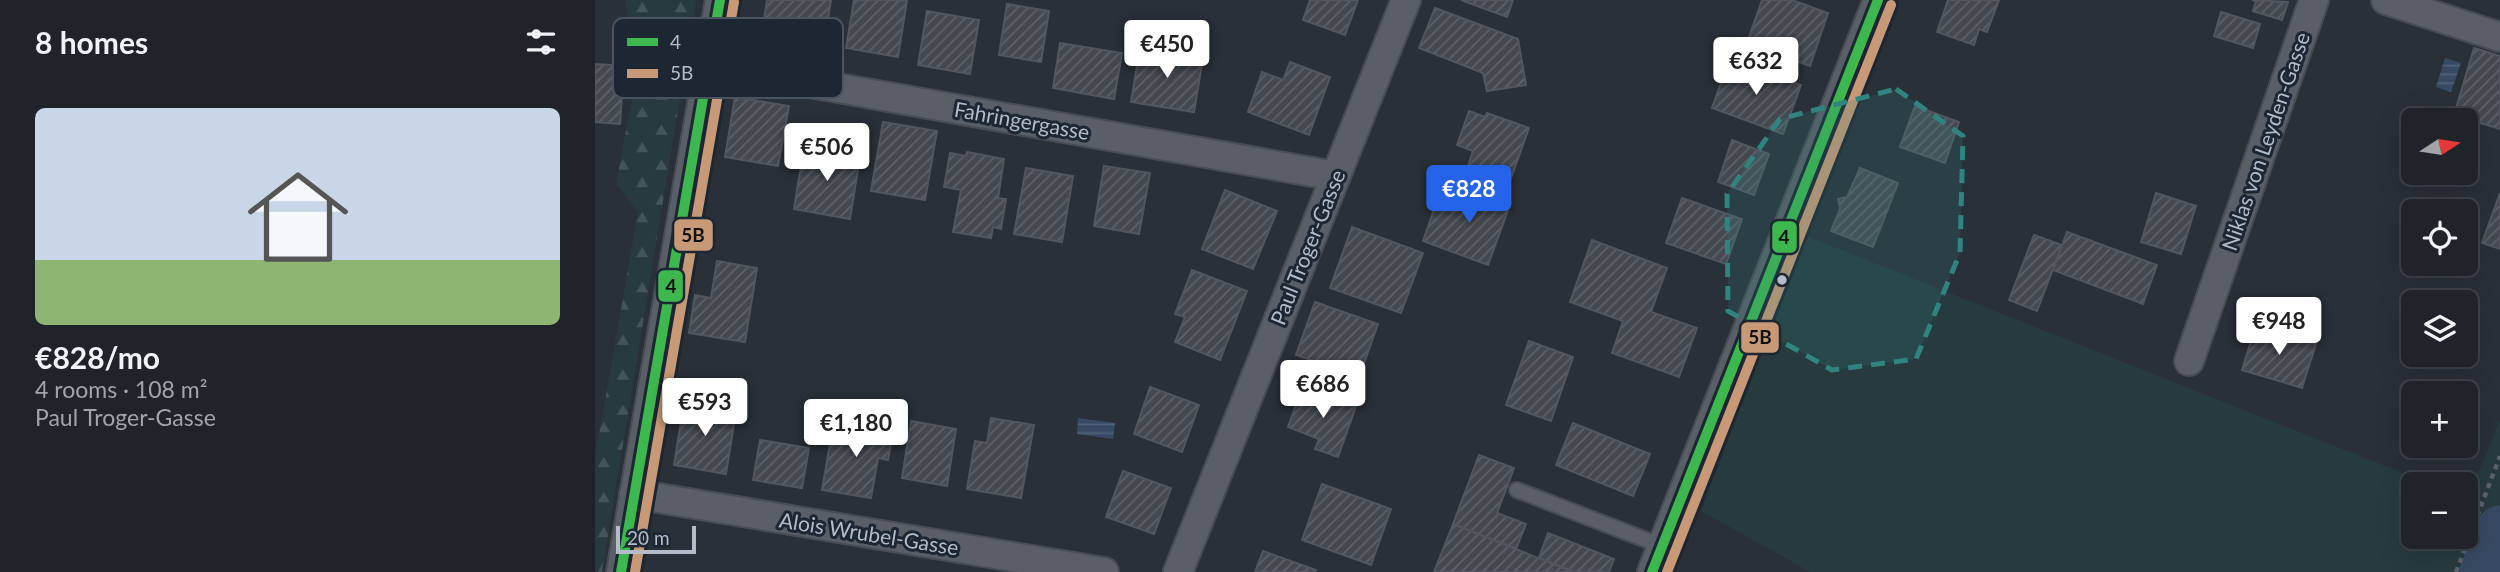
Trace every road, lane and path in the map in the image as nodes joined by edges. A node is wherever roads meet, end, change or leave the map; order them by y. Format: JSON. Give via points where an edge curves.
{"nodes":[{"id":1,"x":720,"y":0,"type":"edge"},
{"id":2,"x":1406,"y":0,"type":"edge"},
{"id":3,"x":1878,"y":0,"type":"edge"},
{"id":4,"x":2314,"y":0,"type":"edge"},
{"id":5,"x":2386,"y":0,"type":"edge"},
{"id":6,"x":717,"y":18,"type":"edge"},
{"id":7,"x":2500,"y":37,"type":"edge"},
{"id":8,"x":843,"y":89,"type":"edge"},
{"id":9,"x":702,"y":98,"type":"edge"},
{"id":10,"x":1335,"y":176,"type":"junction"},
{"id":11,"x":2189,"y":361,"type":"dead end"},
{"id":12,"x":2500,"y":456,"type":"edge"},
{"id":13,"x":1517,"y":490,"type":"dead end"},
{"id":14,"x":634,"y":494,"type":"junction"},
{"id":15,"x":1657,"y":559,"type":"edge"},
{"id":16,"x":621,"y":572,"type":"edge"},
{"id":17,"x":1104,"y":572,"type":"edge"},
{"id":18,"x":1178,"y":572,"type":"edge"},
{"id":19,"x":2456,"y":572,"type":"edge"}],
"edges":[{"from":1,"to":6,"type":"street"},
{"from":2,"to":10,"type":"street","name":"Paul Troger-Gasse"},
{"from":3,"to":15,"type":"street"},
{"from":4,"to":11,"type":"street","name":"Niklas von Leyden-Gasse"},
{"from":5,"to":7,"type":"street"},
{"from":8,"to":10,"type":"street","name":"Fahringergasse"},
{"from":9,"to":14,"type":"street"},
{"from":10,"to":18,"type":"street","name":"Paul Troger-Gasse"},
{"from":12,"to":19,"type":"path"},
{"from":13,"to":15,"type":"lane"},
{"from":14,"to":16,"type":"street"},
{"from":14,"to":17,"type":"street","name":"Alois Wrubel-Gasse"}]}
